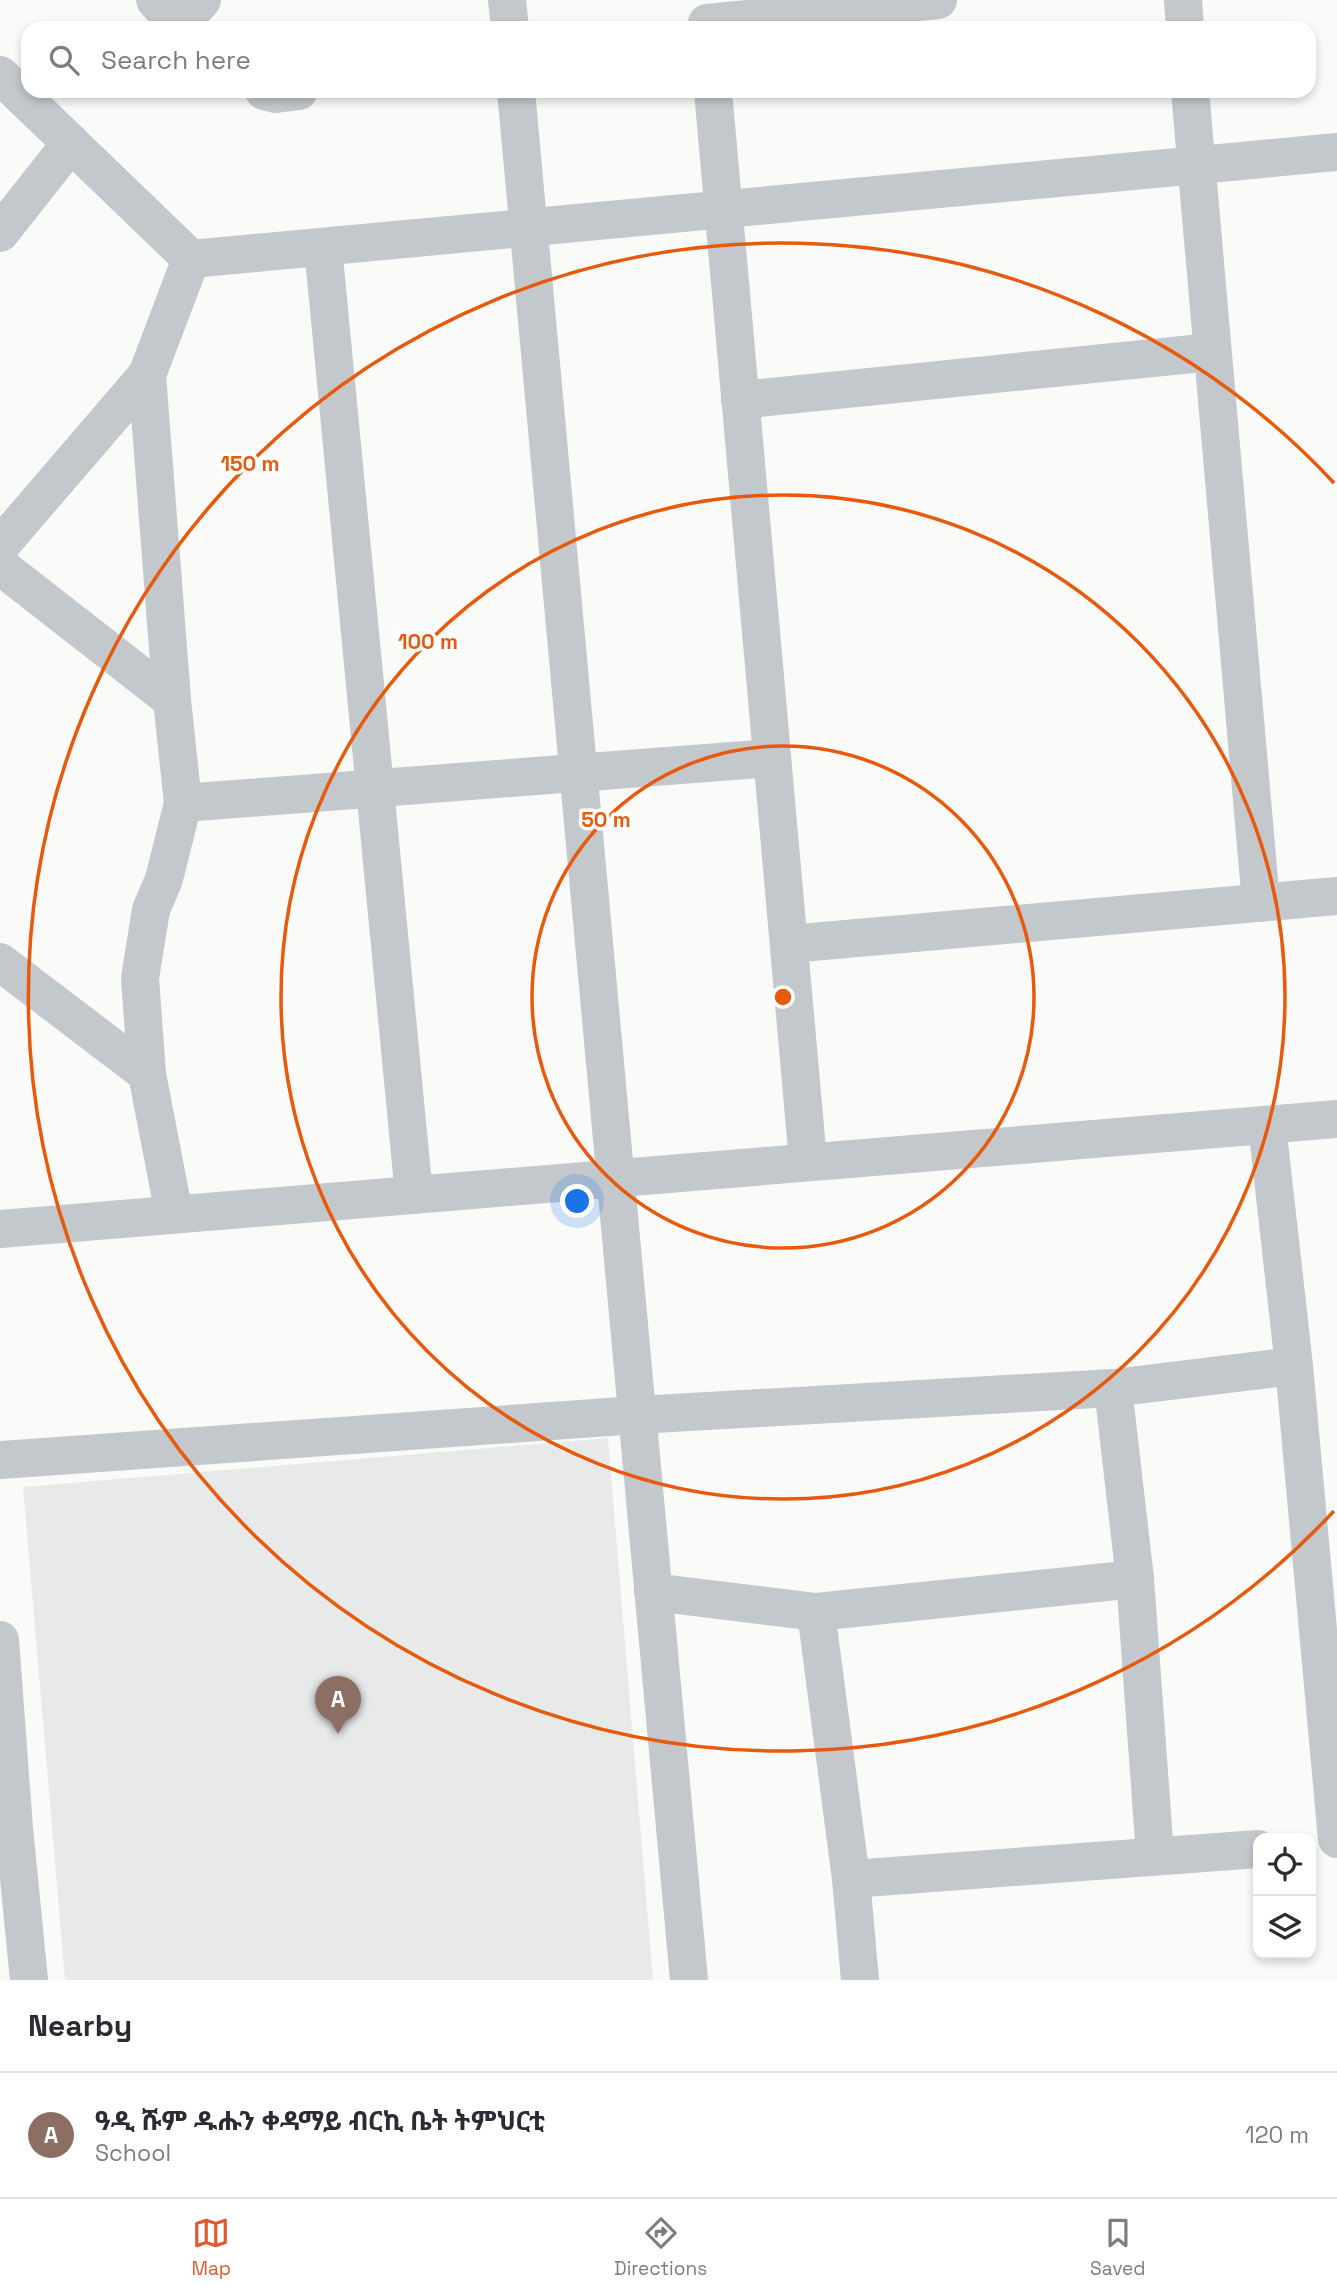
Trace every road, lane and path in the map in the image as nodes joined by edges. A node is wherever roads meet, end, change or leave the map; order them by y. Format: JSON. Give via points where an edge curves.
{"nodes":[{"id":1,"x":508,"y":0,"type":"edge"},
{"id":2,"x":938,"y":0,"type":"edge"},
{"id":3,"x":1183,"y":0,"type":"edge"},
{"id":4,"x":706,"y":17,"type":"edge"},
{"id":5,"x":510,"y":21,"type":"edge"},
{"id":6,"x":1184,"y":21,"type":"edge"},
{"id":7,"x":0,"y":75,"type":"edge"},
{"id":8,"x":21,"y":95,"type":"edge"},
{"id":9,"x":24,"y":98,"type":"edge"},
{"id":10,"x":517,"y":98,"type":"edge"},
{"id":11,"x":714,"y":98,"type":"edge"},
{"id":12,"x":1190,"y":98,"type":"edge"},
{"id":13,"x":71,"y":143,"type":"junction"},
{"id":14,"x":1337,"y":152,"type":"edge"},
{"id":15,"x":1195,"y":165,"type":"junction"},
{"id":16,"x":723,"y":209,"type":"junction"},
{"id":17,"x":528,"y":228,"type":"junction"},
{"id":18,"x":0,"y":233,"type":"edge"},
{"id":19,"x":323,"y":247,"type":"junction"},
{"id":20,"x":191,"y":259,"type":"junction"},
{"id":21,"x":1212,"y":352,"type":"junction"},
{"id":22,"x":147,"y":375,"type":"junction"},
{"id":23,"x":740,"y":400,"type":"junction"},
{"id":24,"x":0,"y":546,"type":"edge"},
{"id":25,"x":0,"y":566,"type":"edge"},
{"id":26,"x":172,"y":700,"type":"junction"},
{"id":27,"x":772,"y":758,"type":"junction"},
{"id":28,"x":579,"y":773,"type":"junction"},
{"id":29,"x":374,"y":789,"type":"junction"},
{"id":30,"x":183,"y":803,"type":"junction"},
{"id":31,"x":1337,"y":896,"type":"edge"},
{"id":32,"x":1261,"y":903,"type":"junction"},
{"id":33,"x":789,"y":944,"type":"junction"},
{"id":34,"x":0,"y":962,"type":"edge"},
{"id":35,"x":147,"y":1074,"type":"junction"},
{"id":36,"x":1337,"y":1119,"type":"edge"},
{"id":37,"x":1267,"y":1125,"type":"junction"},
{"id":38,"x":808,"y":1161,"type":"junction"},
{"id":39,"x":616,"y":1178,"type":"junction"},
{"id":40,"x":414,"y":1195,"type":"junction"},
{"id":41,"x":174,"y":1214,"type":"junction"},
{"id":42,"x":0,"y":1228,"type":"edge"},
{"id":43,"x":1294,"y":1366,"type":"junction"},
{"id":44,"x":1113,"y":1388,"type":"junction"},
{"id":45,"x":637,"y":1415,"type":"junction"},
{"id":46,"x":0,"y":1460,"type":"edge"},
{"id":47,"x":1135,"y":1579,"type":"junction"},
{"id":48,"x":653,"y":1592,"type":"junction"},
{"id":49,"x":816,"y":1612,"type":"junction"},
{"id":50,"x":0,"y":1640,"type":"edge"},
{"id":51,"x":7,"y":1830,"type":"edge"},
{"id":52,"x":1337,"y":1842,"type":"edge"},
{"id":53,"x":1316,"y":1845,"type":"edge"},
{"id":54,"x":1253,"y":1849,"type":"edge"},
{"id":55,"x":1155,"y":1855,"type":"junction"},
{"id":56,"x":851,"y":1879,"type":"junction"},
{"id":57,"x":29,"y":1980,"type":"edge"},
{"id":58,"x":689,"y":1980,"type":"edge"},
{"id":59,"x":860,"y":1980,"type":"edge"}],
"edges":[{"from":1,"to":5,"type":"street"},
{"from":2,"to":4,"type":"street"},
{"from":3,"to":6,"type":"street"},
{"from":7,"to":8,"type":"street"},
{"from":9,"to":13,"type":"street"},
{"from":10,"to":17,"type":"street"},
{"from":11,"to":16,"type":"street"},
{"from":12,"to":15,"type":"street"},
{"from":13,"to":18,"type":"street"},
{"from":13,"to":20,"type":"street"},
{"from":14,"to":15,"type":"street"},
{"from":15,"to":16,"type":"street"},
{"from":15,"to":21,"type":"street"},
{"from":16,"to":17,"type":"street"},
{"from":16,"to":23,"type":"street"},
{"from":17,"to":19,"type":"street"},
{"from":17,"to":28,"type":"street"},
{"from":19,"to":20,"type":"street"},
{"from":19,"to":29,"type":"street"},
{"from":20,"to":22,"type":"street"},
{"from":21,"to":23,"type":"street"},
{"from":21,"to":32,"type":"street"},
{"from":22,"to":24,"type":"street"},
{"from":22,"to":26,"type":"street"},
{"from":23,"to":27,"type":"street"},
{"from":25,"to":26,"type":"street"},
{"from":26,"to":30,"type":"street"},
{"from":27,"to":28,"type":"street"},
{"from":27,"to":33,"type":"street"},
{"from":28,"to":29,"type":"street"},
{"from":28,"to":39,"type":"street"},
{"from":29,"to":30,"type":"street"},
{"from":29,"to":40,"type":"street"},
{"from":30,"to":35,"type":"street","via":[[164,879],[151,910],[140,978]]},
{"from":31,"to":32,"type":"street"},
{"from":32,"to":33,"type":"street"},
{"from":33,"to":38,"type":"street"},
{"from":34,"to":35,"type":"street"},
{"from":35,"to":41,"type":"street"},
{"from":36,"to":37,"type":"street"},
{"from":37,"to":38,"type":"street"},
{"from":37,"to":43,"type":"street"},
{"from":38,"to":39,"type":"street"},
{"from":39,"to":40,"type":"street"},
{"from":39,"to":45,"type":"street"},
{"from":40,"to":41,"type":"street"},
{"from":41,"to":42,"type":"street"},
{"from":43,"to":44,"type":"street"},
{"from":43,"to":52,"type":"street"},
{"from":44,"to":45,"type":"street"},
{"from":44,"to":47,"type":"street"},
{"from":45,"to":46,"type":"street"},
{"from":45,"to":48,"type":"street"},
{"from":47,"to":49,"type":"street"},
{"from":47,"to":55,"type":"street"},
{"from":48,"to":49,"type":"street"},
{"from":48,"to":58,"type":"street"},
{"from":49,"to":56,"type":"street"},
{"from":50,"to":51,"type":"street"},
{"from":51,"to":57,"type":"street"},
{"from":52,"to":53,"type":"street"},
{"from":54,"to":55,"type":"street"},
{"from":55,"to":56,"type":"street"},
{"from":56,"to":59,"type":"street"}]}
